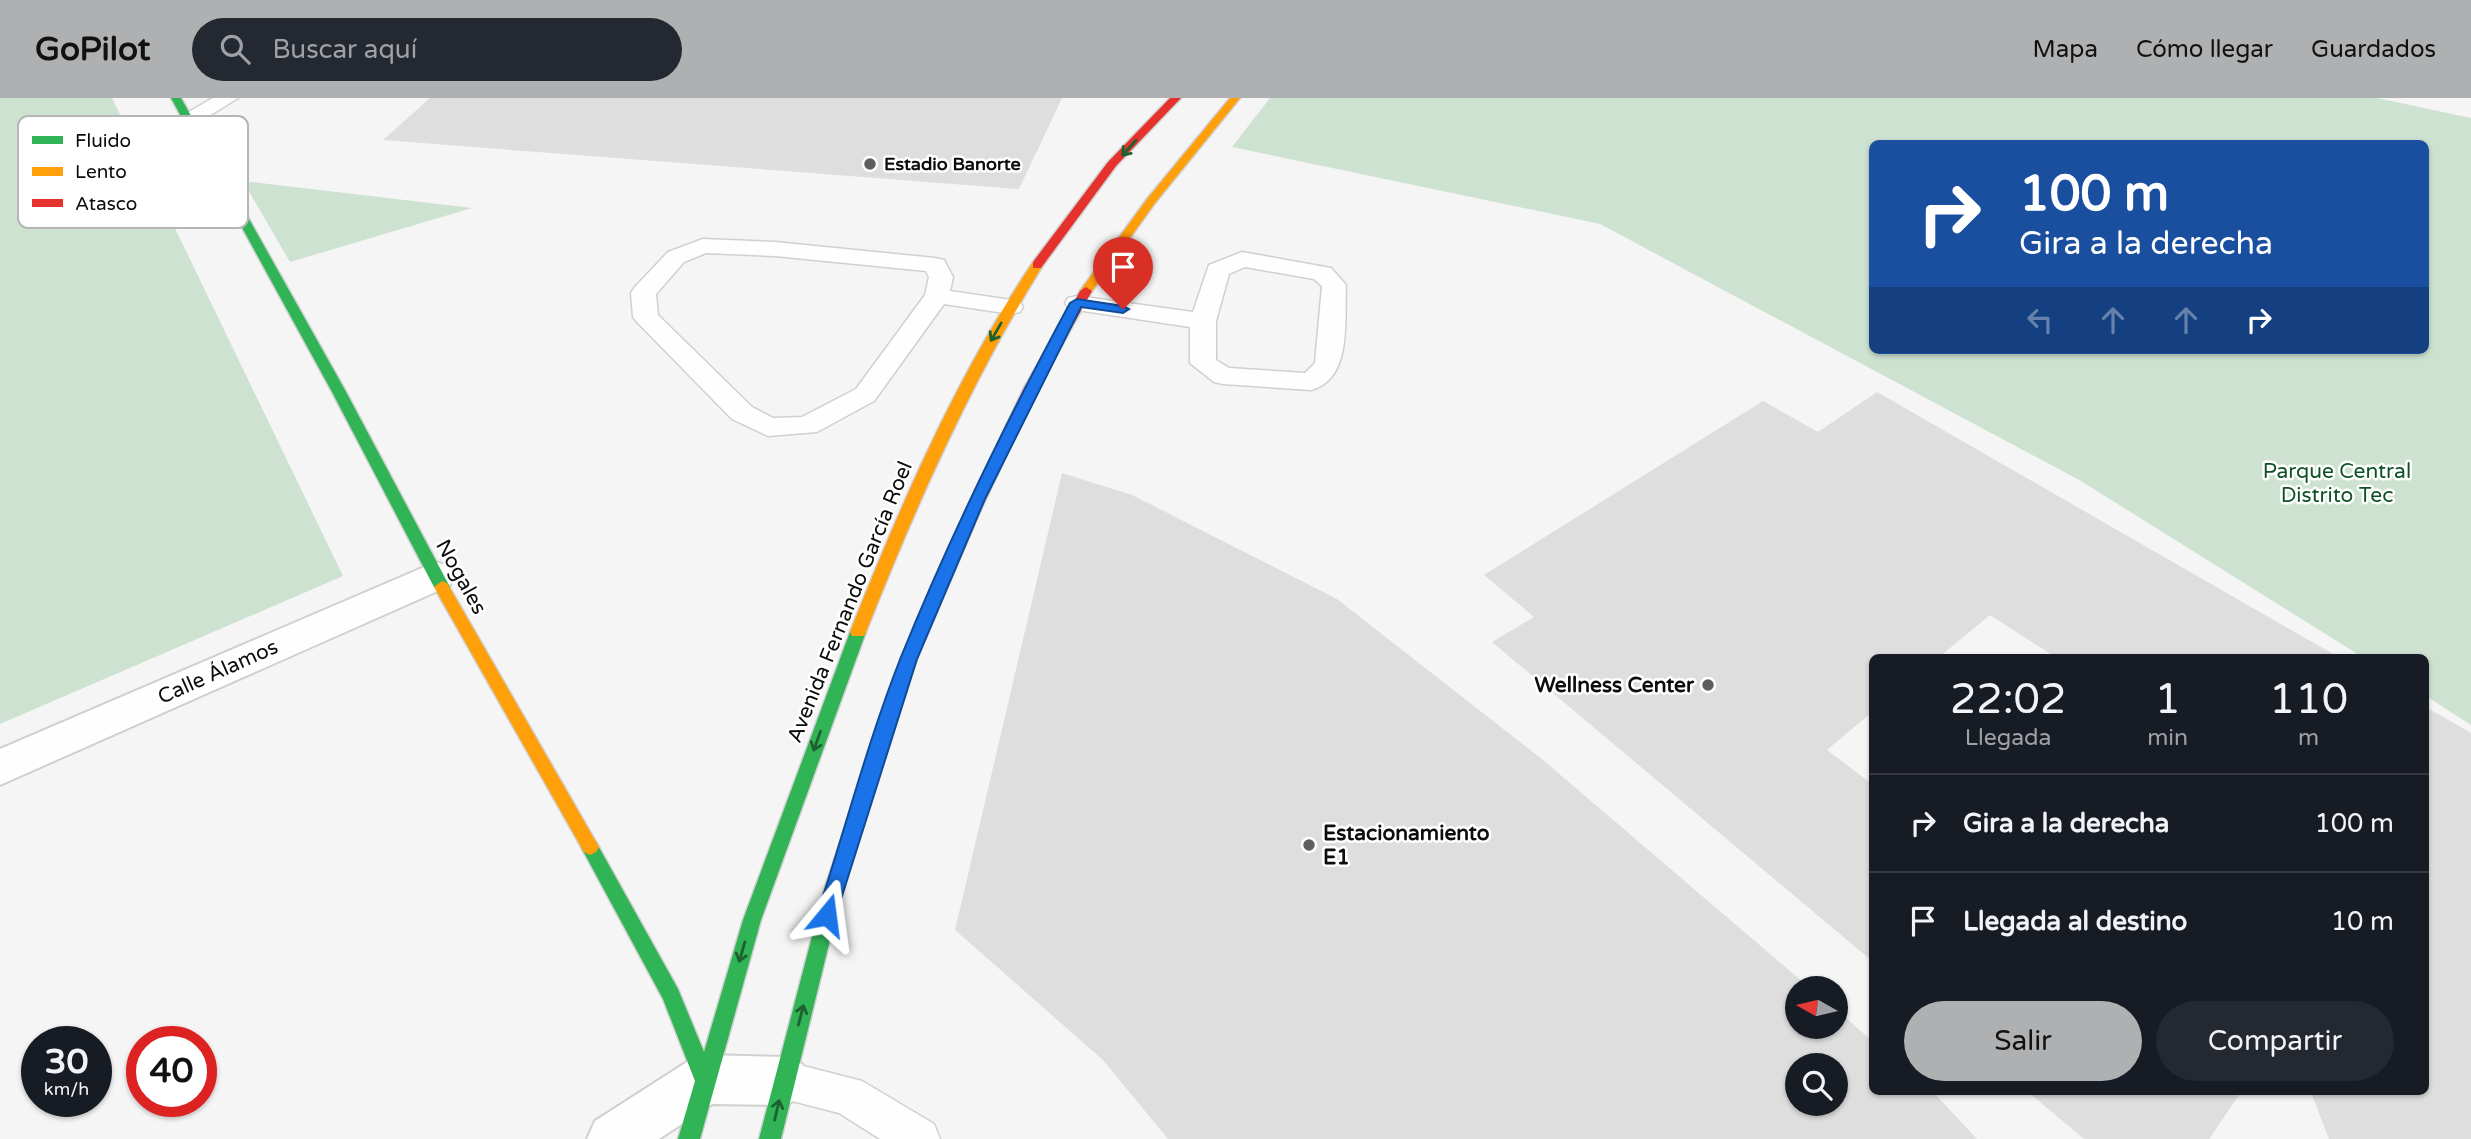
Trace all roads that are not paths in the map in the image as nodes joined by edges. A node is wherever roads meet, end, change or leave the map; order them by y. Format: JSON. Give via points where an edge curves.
{"nodes":[{"id":1,"x":176,"y":98,"type":"edge"},
{"id":2,"x":228,"y":98,"type":"edge"},
{"id":3,"x":1176,"y":98,"type":"edge"},
{"id":4,"x":1235,"y":98,"type":"edge"},
{"id":5,"x":187,"y":116,"type":"edge"},
{"id":6,"x":196,"y":116,"type":"edge"},
{"id":7,"x":248,"y":227,"type":"edge"},
{"id":8,"x":937,"y":296,"type":"junction"},
{"id":9,"x":1077,"y":303,"type":"junction"},
{"id":10,"x":1011,"y":307,"type":"junction"},
{"id":11,"x":1203,"y":321,"type":"junction"},
{"id":12,"x":436,"y":576,"type":"junction"},
{"id":13,"x":0,"y":768,"type":"edge"},
{"id":14,"x":705,"y":1079,"type":"junction"},
{"id":15,"x":784,"y":1081,"type":"junction"},
{"id":16,"x":613,"y":1139,"type":"edge"},
{"id":17,"x":689,"y":1139,"type":"edge"},
{"id":18,"x":770,"y":1139,"type":"edge"},
{"id":19,"x":919,"y":1139,"type":"edge"}],
"edges":[{"from":1,"to":5,"type":"street","name":"Nogales"},
{"from":2,"to":6,"type":"lane"},
{"from":3,"to":10,"type":"street","name":"Avenida Fernando García Roel","one_way":true,"via":[[1091,191]]},
{"from":4,"to":9,"type":"street","via":[[1151,201]]},
{"from":7,"to":12,"type":"street","name":"Nogales"},
{"from":8,"to":8,"type":"lane","via":[[865,395],[807,426],[768,427],[742,413],[646,317],[643,293],[676,257],[703,246],[935,265],[941,277]]},
{"from":8,"to":10,"type":"lane"},
{"from":9,"to":11,"type":"lane"},
{"from":15,"to":9,"type":"street","one_way":true,"via":[[833,891],[909,659],[984,487]]},
{"from":10,"to":14,"type":"street","name":"Avenida Fernando García Roel","one_way":true,"via":[[935,447],[891,545],[751,922]]},
{"from":11,"to":11,"type":"lane","via":[[1218,270],[1242,260],[1322,273],[1334,285],[1328,365],[1311,382],[1223,376],[1203,363]]},
{"from":12,"to":13,"type":"street","name":"Calle Álamos"},
{"from":12,"to":14,"type":"street","name":"Nogales","via":[[648,949]]},
{"from":14,"to":15,"type":"street"},
{"from":14,"to":16,"type":"street"},
{"from":14,"to":17,"type":"street","name":"Avenida Fernando García Roel"},
{"from":18,"to":15,"type":"street","one_way":true},
{"from":15,"to":19,"type":"lane","via":[[847,1095]]}]}
